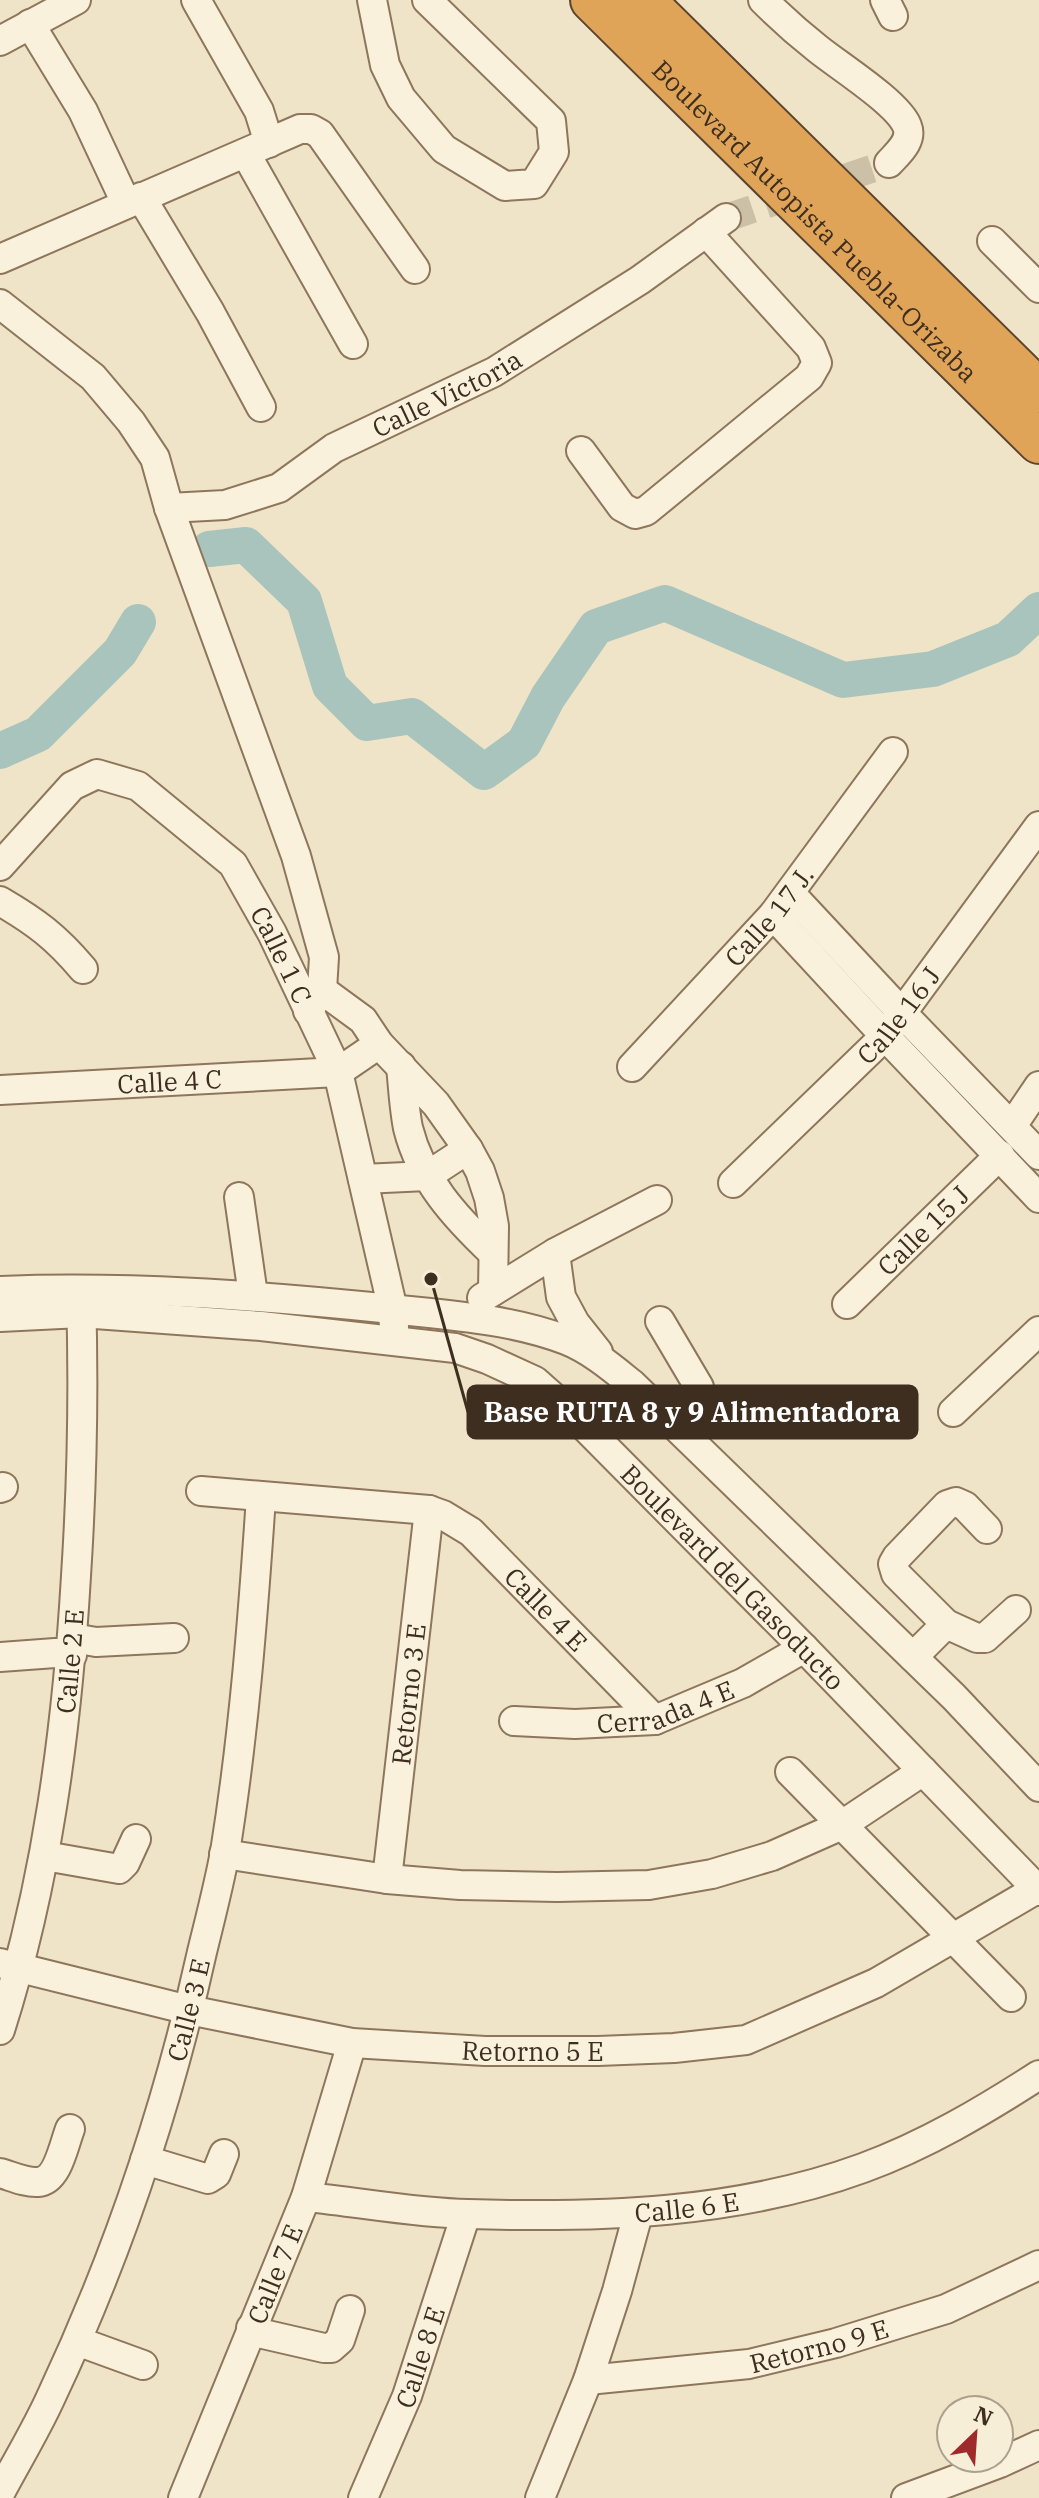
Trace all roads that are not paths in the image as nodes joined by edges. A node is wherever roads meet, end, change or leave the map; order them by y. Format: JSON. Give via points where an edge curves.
{"nodes":[{"id":1,"x":196,"y":0,"type":"edge"},
{"id":2,"x":372,"y":0,"type":"edge"},
{"id":3,"x":427,"y":0,"type":"edge"},
{"id":4,"x":592,"y":0,"type":"edge"},
{"id":5,"x":643,"y":0,"type":"edge"},
{"id":6,"x":763,"y":0,"type":"edge"},
{"id":7,"x":72,"y":1,"type":"edge"},
{"id":8,"x":30,"y":24,"type":"junction"},
{"id":9,"x":0,"y":41,"type":"edge"},
{"id":10,"x":257,"y":149,"type":"junction"},
{"id":11,"x":889,"y":163,"type":"tunnel mouth"},
{"id":12,"x":134,"y":200,"type":"junction"},
{"id":13,"x":992,"y":241,"type":"dead end"},
{"id":14,"x":0,"y":259,"type":"edge"},
{"id":15,"x":415,"y":269,"type":"dead end"},
{"id":16,"x":1039,"y":288,"type":"edge"},
{"id":17,"x":0,"y":304,"type":"edge"},
{"id":18,"x":353,"y":344,"type":"dead end"},
{"id":19,"x":1039,"y":391,"type":"edge"},
{"id":20,"x":261,"y":407,"type":"dead end"},
{"id":21,"x":1039,"y":442,"type":"edge"},
{"id":22,"x":581,"y":451,"type":"dead end"},
{"id":23,"x":169,"y":508,"type":"junction"},
{"id":24,"x":893,"y":752,"type":"dead end"},
{"id":25,"x":1039,"y":826,"type":"edge"},
{"id":26,"x":0,"y":866,"type":"edge"},
{"id":27,"x":782,"y":904,"type":"junction"},
{"id":28,"x":6,"y":909,"type":"edge"},
{"id":29,"x":83,"y":969,"type":"dead end"},
{"id":30,"x":315,"y":1000,"type":"junction"},
{"id":31,"x":902,"y":1013,"type":"junction"},
{"id":32,"x":885,"y":1036,"type":"junction"},
{"id":33,"x":379,"y":1044,"type":"junction"},
{"id":34,"x":401,"y":1066,"type":"junction"},
{"id":35,"x":632,"y":1067,"type":"dead end"},
{"id":36,"x":338,"y":1072,"type":"junction"},
{"id":37,"x":1039,"y":1086,"type":"edge"},
{"id":38,"x":0,"y":1090,"type":"edge"},
{"id":39,"x":1012,"y":1126,"type":"junction"},
{"id":40,"x":468,"y":1149,"type":"junction"},
{"id":41,"x":1000,"y":1155,"type":"junction"},
{"id":42,"x":1039,"y":1155,"type":"edge"},
{"id":43,"x":427,"y":1176,"type":"junction"},
{"id":44,"x":363,"y":1179,"type":"junction"},
{"id":45,"x":733,"y":1183,"type":"dead end"},
{"id":46,"x":239,"y":1197,"type":"dead end"},
{"id":47,"x":1039,"y":1198,"type":"edge"},
{"id":48,"x":657,"y":1200,"type":"dead end"},
{"id":49,"x":493,"y":1253,"type":"junction"},
{"id":50,"x":555,"y":1253,"type":"junction"},
{"id":51,"x":0,"y":1291,"type":"edge"},
{"id":52,"x":493,"y":1291,"type":"junction"},
{"id":53,"x":253,"y":1295,"type":"junction"},
{"id":54,"x":81,"y":1300,"type":"junction"},
{"id":55,"x":847,"y":1304,"type":"dead end"},
{"id":56,"x":393,"y":1310,"type":"junction"},
{"id":57,"x":0,"y":1317,"type":"edge"},
{"id":58,"x":470,"y":1317,"type":"junction"},
{"id":59,"x":660,"y":1321,"type":"dead end"},
{"id":60,"x":1039,"y":1331,"type":"edge"},
{"id":61,"x":395,"y":1340,"type":"junction"},
{"id":62,"x":487,"y":1359,"type":"junction"},
{"id":63,"x":605,"y":1362,"type":"junction"},
{"id":64,"x":953,"y":1412,"type":"dead end"},
{"id":65,"x":675,"y":1425,"type":"junction"},
{"id":66,"x":201,"y":1491,"type":"dead end"},
{"id":67,"x":261,"y":1497,"type":"junction"},
{"id":68,"x":429,"y":1510,"type":"junction"},
{"id":69,"x":987,"y":1529,"type":"dead end"},
{"id":70,"x":1016,"y":1610,"type":"dead end"},
{"id":71,"x":946,"y":1624,"type":"junction"},
{"id":72,"x":174,"y":1638,"type":"dead end"},
{"id":73,"x":72,"y":1646,"type":"junction"},
{"id":74,"x":804,"y":1648,"type":"junction"},
{"id":75,"x":0,"y":1657,"type":"edge"},
{"id":76,"x":913,"y":1657,"type":"junction"},
{"id":77,"x":655,"y":1720,"type":"junction"},
{"id":78,"x":514,"y":1721,"type":"dead end"},
{"id":79,"x":923,"y":1771,"type":"junction"},
{"id":80,"x":790,"y":1772,"type":"dead end"},
{"id":81,"x":1039,"y":1787,"type":"edge"},
{"id":82,"x":842,"y":1825,"type":"junction"},
{"id":83,"x":136,"y":1839,"type":"dead end"},
{"id":84,"x":224,"y":1854,"type":"junction"},
{"id":85,"x":45,"y":1856,"type":"junction"},
{"id":86,"x":387,"y":1879,"type":"junction"},
{"id":87,"x":1038,"y":1890,"type":"edge"},
{"id":88,"x":955,"y":1939,"type":"junction"},
{"id":89,"x":10,"y":1965,"type":"edge"},
{"id":90,"x":1011,"y":1997,"type":"dead end"},
{"id":91,"x":189,"y":2010,"type":"junction"},
{"id":92,"x":0,"y":2030,"type":"edge"},
{"id":93,"x":352,"y":2043,"type":"junction"},
{"id":94,"x":1039,"y":2075,"type":"edge"},
{"id":95,"x":70,"y":2129,"type":"dead end"},
{"id":96,"x":224,"y":2154,"type":"dead end"},
{"id":97,"x":145,"y":2160,"type":"junction"},
{"id":98,"x":0,"y":2173,"type":"edge"},
{"id":99,"x":306,"y":2197,"type":"junction"},
{"id":100,"x":466,"y":2214,"type":"junction"},
{"id":101,"x":638,"y":2214,"type":"junction"},
{"id":102,"x":1039,"y":2265,"type":"edge"},
{"id":103,"x":350,"y":2310,"type":"dead end"},
{"id":104,"x":251,"y":2328,"type":"junction"},
{"id":105,"x":77,"y":2341,"type":"junction"},
{"id":106,"x":143,"y":2365,"type":"dead end"},
{"id":107,"x":588,"y":2380,"type":"junction"},
{"id":108,"x":1039,"y":2445,"type":"edge"},
{"id":109,"x":0,"y":2493,"type":"edge"},
{"id":110,"x":183,"y":2498,"type":"edge"},
{"id":111,"x":363,"y":2498,"type":"edge"},
{"id":112,"x":540,"y":2498,"type":"edge"},
{"id":113,"x":906,"y":2498,"type":"edge"}],
"edges":[{"from":1,"to":10,"type":"street","via":[[259,111]]},
{"from":2,"to":3,"type":"street","via":[[385,65],[401,98],[444,149],[505,186],[534,184],[554,152],[551,121]]},
{"from":4,"to":21,"type":"highway","name":"Boulevard Autopista Puebla-Orizaba"},
{"from":5,"to":19,"type":"highway","name":"Boulevard Autopista Puebla-Orizaba"},
{"from":6,"to":11,"type":"street","via":[[900,116],[908,138]]},
{"from":7,"to":8,"type":"street"},
{"from":8,"to":9,"type":"street"},
{"from":8,"to":12,"type":"street"},
{"from":10,"to":12,"type":"street"},
{"from":10,"to":15,"type":"street","via":[[300,129],[320,134]]},
{"from":10,"to":18,"type":"street"},
{"from":12,"to":14,"type":"street"},
{"from":12,"to":20,"type":"street","via":[[210,312]]},
{"from":13,"to":16,"type":"street"},
{"from":17,"to":23,"type":"street","via":[[93,377],[131,422],[155,458]]},
{"from":22,"to":23,"type":"street","name":"Calle Victoria","via":[[622,507],[635,514],[646,511],[809,377],[817,363],[811,348],[716,225],[494,372],[334,448],[279,488],[225,505]]},
{"from":23,"to":30,"type":"street","via":[[296,856],[324,957]]},
{"from":24,"to":27,"type":"street","name":"Calle 17 J."},
{"from":25,"to":31,"type":"street","name":"Calle 16 J"},
{"from":26,"to":30,"type":"street","name":"Calle 1 C","via":[[72,786],[97,774],[138,786],[233,864]]},
{"from":27,"to":31,"type":"street"},
{"from":27,"to":32,"type":"street"},
{"from":27,"to":35,"type":"street","name":"Calle 17 J."},
{"from":28,"to":29,"type":"street","via":[[44,928]]},
{"from":30,"to":33,"type":"street","via":[[363,1020]]},
{"from":30,"to":36,"type":"street","name":"Calle 1 C"},
{"from":31,"to":32,"type":"street","name":"Calle 16 J"},
{"from":31,"to":39,"type":"street"},
{"from":32,"to":41,"type":"street"},
{"from":32,"to":45,"type":"street","name":"Calle 16 J"},
{"from":33,"to":34,"type":"street"},
{"from":33,"to":36,"type":"street"},
{"from":34,"to":40,"type":"street"},
{"from":34,"to":43,"type":"street","via":[[408,1125]]},
{"from":36,"to":38,"type":"street","name":"Calle 4 C"},
{"from":36,"to":44,"type":"street","name":"Calle 1 C"},
{"from":37,"to":39,"type":"street"},
{"from":39,"to":42,"type":"street"},
{"from":40,"to":43,"type":"street"},
{"from":40,"to":49,"type":"street","via":[[489,1198]]},
{"from":41,"to":47,"type":"street"},
{"from":41,"to":55,"type":"street","name":"Calle 15 J"},
{"from":43,"to":44,"type":"street"},
{"from":43,"to":49,"type":"street","via":[[444,1203]]},
{"from":44,"to":56,"type":"street","name":"Calle 1 C"},
{"from":46,"to":53,"type":"street"},
{"from":48,"to":50,"type":"street"},
{"from":49,"to":52,"type":"street"},
{"from":50,"to":52,"type":"street"},
{"from":50,"to":63,"type":"street","via":[[561,1297]]},
{"from":51,"to":54,"type":"street","name":"Boulevard del Gasoducto"},
{"from":52,"to":58,"type":"street","via":[[477,1302]]},
{"from":53,"to":54,"type":"street","name":"Boulevard del Gasoducto"},
{"from":53,"to":56,"type":"street","name":"Boulevard del Gasoducto"},
{"from":54,"to":57,"type":"street","name":"Boulevard del Gasoducto"},
{"from":54,"to":61,"type":"street","name":"Boulevard del Gasoducto"},
{"from":54,"to":73,"type":"street","name":"Calle 2 E","via":[[82,1481]]},
{"from":56,"to":58,"type":"street","name":"Boulevard del Gasoducto"},
{"from":56,"to":61,"type":"street","name":"Calle 1 C"},
{"from":58,"to":62,"type":"street"},
{"from":58,"to":63,"type":"street","name":"Boulevard del Gasoducto","via":[[538,1330]]},
{"from":59,"to":65,"type":"street","via":[[699,1387],[697,1403]]},
{"from":60,"to":64,"type":"street"},
{"from":61,"to":62,"type":"street","name":"Boulevard del Gasoducto","via":[[455,1348]]},
{"from":62,"to":74,"type":"street","name":"Boulevard del Gasoducto","via":[[535,1381],[571,1413]]},
{"from":63,"to":65,"type":"street","name":"Boulevard del Gasoducto"},
{"from":65,"to":76,"type":"street","name":"Boulevard del Gasoducto"},
{"from":66,"to":67,"type":"street"},
{"from":67,"to":68,"type":"street"},
{"from":67,"to":84,"type":"street","name":"Calle 3 E","via":[[249,1669]]},
{"from":68,"to":77,"type":"street","name":"Calle 4 E","via":[[471,1532]]},
{"from":68,"to":86,"type":"street","name":"Retorno 3 E"},
{"from":69,"to":71,"type":"street","via":[[965,1506],[947,1505],[893,1564],[896,1574]]},
{"from":70,"to":71,"type":"street","via":[[985,1638]]},
{"from":71,"to":76,"type":"street"},
{"from":72,"to":73,"type":"street"},
{"from":73,"to":75,"type":"street","via":[[55,1653]]},
{"from":73,"to":85,"type":"street","name":"Calle 2 E"},
{"from":74,"to":77,"type":"street","name":"Cerrada 4 E","via":[[743,1683]]},
{"from":74,"to":79,"type":"street","name":"Boulevard del Gasoducto"},
{"from":76,"to":81,"type":"street","name":"Boulevard del Gasoducto"},
{"from":77,"to":78,"type":"street","name":"Cerrada 4 E"},
{"from":79,"to":82,"type":"street"},
{"from":79,"to":87,"type":"street","name":"Boulevard del Gasoducto"},
{"from":80,"to":82,"type":"street"},
{"from":82,"to":86,"type":"street","via":[[772,1856],[649,1885],[474,1886]]},
{"from":82,"to":88,"type":"street"},
{"from":83,"to":85,"type":"street","via":[[119,1869]]},
{"from":84,"to":86,"type":"street"},
{"from":84,"to":91,"type":"street","name":"Calle 3 E"},
{"from":85,"to":89,"type":"street","name":"Calle 2 E"},
{"from":87,"to":88,"type":"street","name":"Retorno 5 E"},
{"from":88,"to":90,"type":"street"},
{"from":88,"to":93,"type":"street","name":"Retorno 5 E","via":[[876,1983],[746,2040],[598,2051]]},
{"from":89,"to":91,"type":"street","name":"Retorno 5 E"},
{"from":89,"to":92,"type":"street","name":"Calle 2 E"},
{"from":91,"to":93,"type":"street","name":"Retorno 5 E"},
{"from":91,"to":97,"type":"street","name":"Calle 3 E"},
{"from":93,"to":99,"type":"street","name":"Calle 7 E"},
{"from":94,"to":101,"type":"street","name":"Calle 6 E","via":[[926,2141],[863,2168],[789,2191]]},
{"from":95,"to":98,"type":"street","via":[[47,2180],[37,2183]]},
{"from":96,"to":97,"type":"street","via":[[216,2174],[208,2179]]},
{"from":97,"to":105,"type":"street","name":"Calle 3 E"},
{"from":99,"to":100,"type":"street","name":"Calle 6 E"},
{"from":99,"to":104,"type":"street","name":"Calle 7 E"},
{"from":100,"to":101,"type":"street","name":"Calle 6 E"},
{"from":100,"to":111,"type":"street","name":"Calle 8 E","via":[[407,2396]]},
{"from":101,"to":107,"type":"street"},
{"from":102,"to":107,"type":"street","name":"Retorno 9 E","via":[[946,2309],[836,2343],[749,2364]]},
{"from":103,"to":104,"type":"street","via":[[340,2340],[331,2348]]},
{"from":104,"to":110,"type":"street","name":"Calle 7 E"},
{"from":105,"to":106,"type":"street"},
{"from":105,"to":109,"type":"street","name":"Calle 3 E"},
{"from":107,"to":112,"type":"street"},
{"from":108,"to":113,"type":"street"}]}
